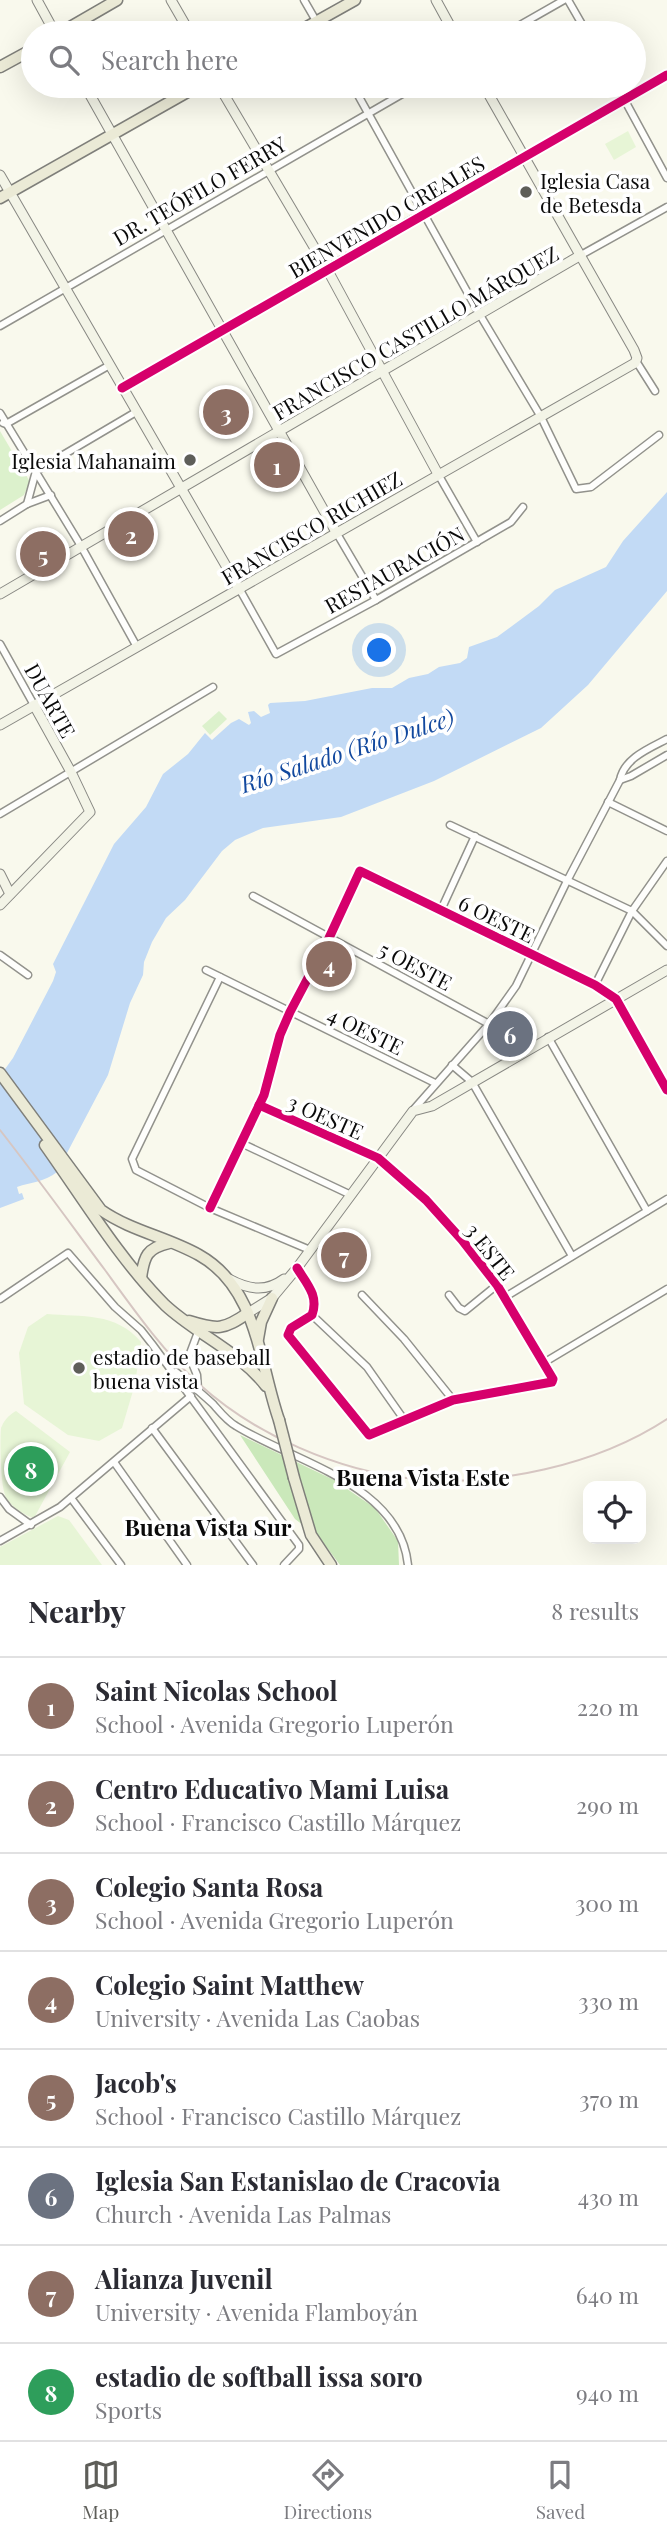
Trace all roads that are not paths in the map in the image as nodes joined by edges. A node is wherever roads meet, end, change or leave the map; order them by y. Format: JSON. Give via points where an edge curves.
{"nodes":[{"id":1,"x":37,"y":0,"type":"edge"},
{"id":2,"x":117,"y":0,"type":"edge"},
{"id":3,"x":171,"y":0,"type":"edge"},
{"id":4,"x":304,"y":0,"type":"edge"},
{"id":5,"x":355,"y":0,"type":"edge"},
{"id":6,"x":436,"y":0,"type":"edge"},
{"id":7,"x":566,"y":0,"type":"edge"},
{"id":8,"x":50,"y":21,"type":"edge"},
{"id":9,"x":79,"y":21,"type":"edge"},
{"id":10,"x":183,"y":21,"type":"edge"},
{"id":11,"x":316,"y":21,"type":"edge"},
{"id":12,"x":319,"y":21,"type":"edge"},
{"id":13,"x":447,"y":21,"type":"edge"},
{"id":14,"x":528,"y":21,"type":"edge"},
{"id":15,"x":579,"y":21,"type":"edge"},
{"id":16,"x":21,"y":55,"type":"edge"},
{"id":17,"x":0,"y":67,"type":"edge"},
{"id":18,"x":667,"y":75,"type":"edge"},
{"id":19,"x":646,"y":88,"type":"edge"},
{"id":20,"x":92,"y":98,"type":"edge"},
{"id":21,"x":177,"y":98,"type":"edge"},
{"id":22,"x":226,"y":98,"type":"edge"},
{"id":23,"x":360,"y":98,"type":"edge"},
{"id":24,"x":396,"y":98,"type":"edge"},
{"id":25,"x":491,"y":98,"type":"edge"},
{"id":26,"x":623,"y":98,"type":"edge"},
{"id":27,"x":630,"y":98,"type":"edge"},
{"id":28,"x":625,"y":101,"type":"junction"},
{"id":29,"x":369,"y":114,"type":"junction"},
{"id":30,"x":112,"y":135,"type":"junction"},
{"id":31,"x":526,"y":156,"type":"junction"},
{"id":32,"x":270,"y":169,"type":"junction"},
{"id":33,"x":0,"y":175,"type":"edge"},
{"id":34,"x":667,"y":178,"type":"edge"},
{"id":35,"x":5,"y":195,"type":"edge"},
{"id":36,"x":667,"y":207,"type":"edge"},
{"id":37,"x":424,"y":214,"type":"junction"},
{"id":38,"x":166,"y":230,"type":"junction"},
{"id":39,"x":581,"y":256,"type":"junction"},
{"id":40,"x":327,"y":269,"type":"junction"},
{"id":41,"x":65,"y":288,"type":"junction"},
{"id":42,"x":480,"y":315,"type":"junction"},
{"id":43,"x":0,"y":326,"type":"edge"},
{"id":44,"x":223,"y":331,"type":"junction"},
{"id":45,"x":637,"y":359,"type":"junction"},
{"id":46,"x":108,"y":366,"type":"junction"},
{"id":47,"x":381,"y":370,"type":"junction"},
{"id":48,"x":122,"y":388,"type":"junction"},
{"id":49,"x":655,"y":391,"type":"dead end"},
{"id":50,"x":136,"y":412,"type":"junction"},
{"id":51,"x":0,"y":413,"type":"edge"},
{"id":52,"x":541,"y":417,"type":"junction"},
{"id":53,"x":3,"y":423,"type":"edge"},
{"id":54,"x":279,"y":430,"type":"junction"},
{"id":55,"x":659,"y":435,"type":"dead end"},
{"id":56,"x":36,"y":471,"type":"junction"},
{"id":57,"x":438,"y":474,"type":"junction"},
{"id":58,"x":181,"y":488,"type":"junction"},
{"id":59,"x":51,"y":495,"type":"junction"},
{"id":60,"x":27,"y":504,"type":"junction"},
{"id":61,"x":523,"y":507,"type":"dead end"},
{"id":62,"x":0,"y":521,"type":"edge"},
{"id":63,"x":335,"y":532,"type":"junction"},
{"id":64,"x":477,"y":542,"type":"junction"},
{"id":65,"x":81,"y":546,"type":"junction"},
{"id":66,"x":240,"y":590,"type":"junction"},
{"id":67,"x":0,"y":594,"type":"edge"},
{"id":68,"x":376,"y":600,"type":"junction"},
{"id":69,"x":0,"y":644,"type":"edge"},
{"id":70,"x":136,"y":647,"type":"junction"},
{"id":71,"x":213,"y":687,"type":"dead end"},
{"id":72,"x":34,"y":705,"type":"junction"},
{"id":73,"x":0,"y":725,"type":"edge"},
{"id":74,"x":667,"y":739,"type":"edge"},
{"id":75,"x":667,"y":755,"type":"edge"},
{"id":76,"x":71,"y":772,"type":"junction"},
{"id":77,"x":620,"y":780,"type":"junction"},
{"id":78,"x":608,"y":802,"type":"junction"},
{"id":79,"x":0,"y":814,"type":"edge"},
{"id":80,"x":450,"y":825,"type":"dead end"},
{"id":81,"x":667,"y":831,"type":"edge"},
{"id":82,"x":475,"y":835,"type":"junction"},
{"id":83,"x":667,"y":861,"type":"edge"},
{"id":84,"x":0,"y":874,"type":"edge"},
{"id":85,"x":566,"y":881,"type":"junction"},
{"id":86,"x":10,"y":894,"type":"junction"},
{"id":87,"x":253,"y":896,"type":"dead end"},
{"id":88,"x":0,"y":905,"type":"edge"},
{"id":89,"x":441,"y":910,"type":"junction"},
{"id":90,"x":632,"y":911,"type":"junction"},
{"id":91,"x":329,"y":938,"type":"junction"},
{"id":92,"x":667,"y":946,"type":"edge"},
{"id":93,"x":0,"y":955,"type":"edge"},
{"id":94,"x":531,"y":955,"type":"junction"},
{"id":95,"x":206,"y":970,"type":"dead end"},
{"id":96,"x":667,"y":970,"type":"edge"},
{"id":97,"x":28,"y":975,"type":"dead end"},
{"id":98,"x":220,"y":977,"type":"junction"},
{"id":99,"x":595,"y":985,"type":"junction"},
{"id":100,"x":616,"y":999,"type":"junction"},
{"id":101,"x":290,"y":1012,"type":"junction"},
{"id":102,"x":489,"y":1024,"type":"junction"},
{"id":103,"x":548,"y":1037,"type":"junction"},
{"id":104,"x":452,"y":1065,"type":"junction"},
{"id":105,"x":0,"y":1073,"type":"edge"},
{"id":106,"x":472,"y":1082,"type":"junction"},
{"id":107,"x":0,"y":1083,"type":"edge"},
{"id":108,"x":435,"y":1083,"type":"junction"},
{"id":109,"x":667,"y":1090,"type":"edge"},
{"id":110,"x":259,"y":1104,"type":"junction"},
{"id":111,"x":413,"y":1111,"type":"junction"},
{"id":112,"x":241,"y":1143,"type":"junction"},
{"id":113,"x":378,"y":1158,"type":"junction"},
{"id":114,"x":73,"y":1177,"type":"junction"},
{"id":115,"x":351,"y":1195,"type":"junction"},
{"id":116,"x":667,"y":1199,"type":"edge"},
{"id":117,"x":210,"y":1208,"type":"junction"},
{"id":118,"x":647,"y":1211,"type":"junction"},
{"id":119,"x":169,"y":1243,"type":"junction"},
{"id":120,"x":310,"y":1250,"type":"junction"},
{"id":121,"x":572,"y":1256,"type":"junction"},
{"id":122,"x":294,"y":1271,"type":"junction"},
{"id":123,"x":141,"y":1278,"type":"junction"},
{"id":124,"x":229,"y":1279,"type":"junction"},
{"id":125,"x":497,"y":1285,"type":"junction"},
{"id":126,"x":667,"y":1289,"type":"edge"},
{"id":127,"x":449,"y":1295,"type":"dead end"},
{"id":128,"x":362,"y":1296,"type":"dead end"},
{"id":129,"x":505,"y":1297,"type":"junction"},
{"id":130,"x":272,"y":1298,"type":"junction"},
{"id":131,"x":0,"y":1299,"type":"edge"},
{"id":132,"x":248,"y":1313,"type":"junction"},
{"id":133,"x":312,"y":1315,"type":"junction"},
{"id":134,"x":186,"y":1320,"type":"junction"},
{"id":135,"x":198,"y":1332,"type":"junction"},
{"id":136,"x":258,"y":1342,"type":"junction"},
{"id":137,"x":545,"y":1362,"type":"junction"},
{"id":138,"x":170,"y":1367,"type":"junction"},
{"id":139,"x":198,"y":1390,"type":"junction"},
{"id":140,"x":269,"y":1390,"type":"junction"},
{"id":141,"x":191,"y":1396,"type":"junction"},
{"id":142,"x":453,"y":1400,"type":"junction"},
{"id":143,"x":405,"y":1421,"type":"junction"},
{"id":144,"x":152,"y":1428,"type":"junction"},
{"id":145,"x":114,"y":1462,"type":"junction"},
{"id":146,"x":0,"y":1497,"type":"edge"},
{"id":147,"x":71,"y":1498,"type":"junction"},
{"id":148,"x":31,"y":1525,"type":"junction"},
{"id":149,"x":0,"y":1541,"type":"edge"},
{"id":150,"x":121,"y":1565,"type":"edge"},
{"id":151,"x":187,"y":1565,"type":"edge"},
{"id":152,"x":253,"y":1565,"type":"edge"},
{"id":153,"x":284,"y":1565,"type":"edge"},
{"id":154,"x":331,"y":1565,"type":"edge"},
{"id":155,"x":408,"y":1565,"type":"edge"}],
"edges":[{"from":1,"to":8,"type":"main road"},
{"from":2,"to":9,"type":"main road"},
{"from":3,"to":10,"type":"main road"},
{"from":4,"to":11,"type":"street"},
{"from":5,"to":12,"type":"main road"},
{"from":6,"to":13,"type":"main road"},
{"from":7,"to":14,"type":"street"},
{"from":7,"to":15,"type":"street"},
{"from":16,"to":17,"type":"main road"},
{"from":18,"to":19,"type":"main road","name":"BIENVENIDO CREALES"},
{"from":20,"to":30,"type":"main road"},
{"from":21,"to":30,"type":"main road"},
{"from":22,"to":32,"type":"main road"},
{"from":23,"to":29,"type":"street"},
{"from":24,"to":29,"type":"street","name":"DR. TEÓFILO FERRY"},
{"from":25,"to":31,"type":"main road"},
{"from":26,"to":28,"type":"street"},
{"from":27,"to":28,"type":"main road","name":"BIENVENIDO CREALES"},
{"from":28,"to":31,"type":"main road","name":"BIENVENIDO CREALES"},
{"from":28,"to":34,"type":"street"},
{"from":29,"to":32,"type":"street","name":"DR. TEÓFILO FERRY"},
{"from":29,"to":37,"type":"street"},
{"from":30,"to":35,"type":"main road"},
{"from":30,"to":38,"type":"main road"},
{"from":31,"to":37,"type":"main road","name":"BIENVENIDO CREALES"},
{"from":31,"to":39,"type":"main road"},
{"from":32,"to":38,"type":"street","name":"DR. TEÓFILO FERRY"},
{"from":32,"to":40,"type":"main road"},
{"from":33,"to":35,"type":"main road"},
{"from":35,"to":41,"type":"main road"},
{"from":36,"to":39,"type":"street","name":"FRANCISCO CASTILLO MÁRQUEZ"},
{"from":37,"to":40,"type":"main road","name":"BIENVENIDO CREALES"},
{"from":37,"to":42,"type":"street"},
{"from":38,"to":41,"type":"street","name":"DR. TEÓFILO FERRY"},
{"from":38,"to":44,"type":"main road"},
{"from":39,"to":42,"type":"main road","name":"FRANCISCO CASTILLO MÁRQUEZ"},
{"from":39,"to":45,"type":"main road"},
{"from":40,"to":44,"type":"street","name":"BIENVENIDO CREALES"},
{"from":40,"to":47,"type":"main road"},
{"from":41,"to":43,"type":"street","name":"DR. TEÓFILO FERRY"},
{"from":41,"to":46,"type":"main road"},
{"from":42,"to":47,"type":"main road","name":"FRANCISCO CASTILLO MÁRQUEZ"},
{"from":42,"to":52,"type":"street"},
{"from":44,"to":48,"type":"street","name":"BIENVENIDO CREALES"},
{"from":44,"to":54,"type":"main road"},
{"from":45,"to":49,"type":"street"},
{"from":45,"to":52,"type":"main road","name":"FRANCISCO RICHIEZ"},
{"from":46,"to":48,"type":"main road"},
{"from":46,"to":53,"type":"street"},
{"from":47,"to":54,"type":"main road","name":"FRANCISCO CASTILLO MÁRQUEZ"},
{"from":47,"to":57,"type":"main road"},
{"from":48,"to":50,"type":"main road"},
{"from":50,"to":56,"type":"street"},
{"from":50,"to":58,"type":"main road"},
{"from":51,"to":53,"type":"street"},
{"from":52,"to":55,"type":"street","via":[[576,489],[591,487]]},
{"from":52,"to":57,"type":"main road","name":"FRANCISCO RICHIEZ"},
{"from":53,"to":56,"type":"street"},
{"from":54,"to":58,"type":"main road","name":"FRANCISCO CASTILLO MÁRQUEZ"},
{"from":54,"to":63,"type":"main road"},
{"from":56,"to":59,"type":"street"},
{"from":56,"to":60,"type":"street"},
{"from":57,"to":63,"type":"main road","name":"FRANCISCO RICHIEZ"},
{"from":57,"to":64,"type":"street"},
{"from":58,"to":65,"type":"main road","name":"FRANCISCO CASTILLO MÁRQUEZ"},
{"from":58,"to":66,"type":"main road"},
{"from":59,"to":60,"type":"street"},
{"from":59,"to":65,"type":"street"},
{"from":60,"to":62,"type":"street"},
{"from":61,"to":64,"type":"street","name":"RESTAURACIÓN","via":[[511,522]]},
{"from":63,"to":66,"type":"main road","name":"FRANCISCO RICHIEZ"},
{"from":63,"to":68,"type":"street"},
{"from":64,"to":68,"type":"street","name":"RESTAURACIÓN"},
{"from":65,"to":67,"type":"main road","name":"FRANCISCO CASTILLO MÁRQUEZ"},
{"from":65,"to":70,"type":"street"},
{"from":66,"to":68,"type":"street","name":"RESTAURACIÓN","via":[[276,654]]},
{"from":66,"to":70,"type":"main road","name":"FRANCISCO RICHIEZ"},
{"from":69,"to":72,"type":"street","name":"DUARTE"},
{"from":70,"to":72,"type":"main road","name":"FRANCISCO RICHIEZ"},
{"from":71,"to":76,"type":"street"},
{"from":72,"to":73,"type":"main road","name":"FRANCISCO RICHIEZ"},
{"from":72,"to":76,"type":"main road","name":"DUARTE"},
{"from":74,"to":77,"type":"street","via":[[638,755],[621,772]]},
{"from":75,"to":77,"type":"street"},
{"from":76,"to":79,"type":"street"},
{"from":76,"to":86,"type":"main road","name":"DUARTE","via":[[88,815]]},
{"from":77,"to":78,"type":"street"},
{"from":78,"to":81,"type":"street"},
{"from":78,"to":85,"type":"street"},
{"from":80,"to":82,"type":"street"},
{"from":82,"to":85,"type":"street"},
{"from":82,"to":89,"type":"street"},
{"from":83,"to":90,"type":"street"},
{"from":84,"to":86,"type":"main road"},
{"from":85,"to":90,"type":"street"},
{"from":85,"to":94,"type":"street"},
{"from":86,"to":88,"type":"main road"},
{"from":87,"to":91,"type":"street","name":"5 OESTE"},
{"from":89,"to":91,"type":"street","name":"6 OESTE","via":[[363,871],[357,873]]},
{"from":89,"to":94,"type":"street","name":"6 OESTE"},
{"from":90,"to":92,"type":"street"},
{"from":90,"to":99,"type":"street"},
{"from":91,"to":101,"type":"street"},
{"from":91,"to":102,"type":"street","name":"5 OESTE"},
{"from":93,"to":97,"type":"street"},
{"from":94,"to":99,"type":"street","name":"6 OESTE"},
{"from":94,"to":102,"type":"street"},
{"from":95,"to":98,"type":"street","name":"4 OESTE"},
{"from":96,"to":100,"type":"main road"},
{"from":98,"to":101,"type":"street","name":"4 OESTE"},
{"from":98,"to":117,"type":"street","via":[[132,1159],[136,1170]]},
{"from":99,"to":100,"type":"street","name":"6 OESTE"},
{"from":100,"to":103,"type":"main road"},
{"from":100,"to":109,"type":"street"},
{"from":101,"to":108,"type":"street","name":"4 OESTE"},
{"from":101,"to":110,"type":"street"},
{"from":102,"to":104,"type":"street"},
{"from":103,"to":106,"type":"main road"},
{"from":103,"to":118,"type":"street"},
{"from":104,"to":106,"type":"street"},
{"from":104,"to":108,"type":"street"},
{"from":105,"to":114,"type":"main road"},
{"from":106,"to":111,"type":"main road"},
{"from":106,"to":121,"type":"street"},
{"from":107,"to":114,"type":"main road"},
{"from":108,"to":111,"type":"street"},
{"from":110,"to":112,"type":"street"},
{"from":110,"to":113,"type":"street","name":"3 OESTE"},
{"from":111,"to":113,"type":"main road"},
{"from":112,"to":115,"type":"street"},
{"from":112,"to":117,"type":"street"},
{"from":113,"to":115,"type":"main road"},
{"from":113,"to":125,"type":"street","name":"3 ESTE","via":[[426,1200]]},
{"from":114,"to":119,"type":"main road","via":[[101,1210]]},
{"from":114,"to":123,"type":"main road"},
{"from":115,"to":120,"type":"main road"},
{"from":116,"to":118,"type":"street"},
{"from":117,"to":120,"type":"street"},
{"from":118,"to":121,"type":"street"},
{"from":119,"to":123,"type":"main road","via":[[148,1252]]},
{"from":119,"to":124,"type":"main road","via":[[202,1256]]},
{"from":120,"to":122,"type":"main road"},
{"from":121,"to":129,"type":"street"},
{"from":122,"to":124,"type":"main road","via":[[275,1286],[262,1288],[252,1289]]},
{"from":122,"to":130,"type":"main road"},
{"from":122,"to":133,"type":"street","via":[[313,1294]]},
{"from":123,"to":134,"type":"main road"},
{"from":124,"to":132,"type":"main road"},
{"from":125,"to":127,"type":"street","via":[[465,1311]]},
{"from":125,"to":129,"type":"street","name":"3 ESTE"},
{"from":126,"to":137,"type":"street"},
{"from":128,"to":142,"type":"street"},
{"from":129,"to":137,"type":"street","name":"3 ESTE"},
{"from":130,"to":132,"type":"main road"},
{"from":130,"to":136,"type":"main road"},
{"from":131,"to":138,"type":"street","via":[[68,1253]]},
{"from":132,"to":134,"type":"main road","via":[[219,1328]]},
{"from":132,"to":136,"type":"main road"},
{"from":133,"to":143,"type":"street","via":[[368,1367]]},
{"from":133,"to":143,"type":"street","via":[[288,1335],[366,1433],[373,1435]]},
{"from":134,"to":135,"type":"main road"},
{"from":135,"to":139,"type":"street","via":[[189,1356]]},
{"from":135,"to":140,"type":"main road","via":[[253,1371]]},
{"from":136,"to":140,"type":"main road"},
{"from":137,"to":142,"type":"street","name":"3 ESTE","via":[[552,1382]]},
{"from":138,"to":139,"type":"street"},
{"from":138,"to":141,"type":"street"},
{"from":139,"to":155,"type":"street","via":[[234,1425],[373,1500],[402,1538]]},
{"from":140,"to":154,"type":"main road","bridge":true,"via":[[311,1535]]},
{"from":141,"to":144,"type":"street"},
{"from":141,"to":153,"type":"street","via":[[299,1545]]},
{"from":142,"to":143,"type":"street"},
{"from":144,"to":145,"type":"street"},
{"from":144,"to":152,"type":"street"},
{"from":145,"to":147,"type":"street"},
{"from":145,"to":151,"type":"street"},
{"from":146,"to":148,"type":"street"},
{"from":147,"to":148,"type":"street"},
{"from":147,"to":150,"type":"street"},
{"from":148,"to":149,"type":"street"}]}
